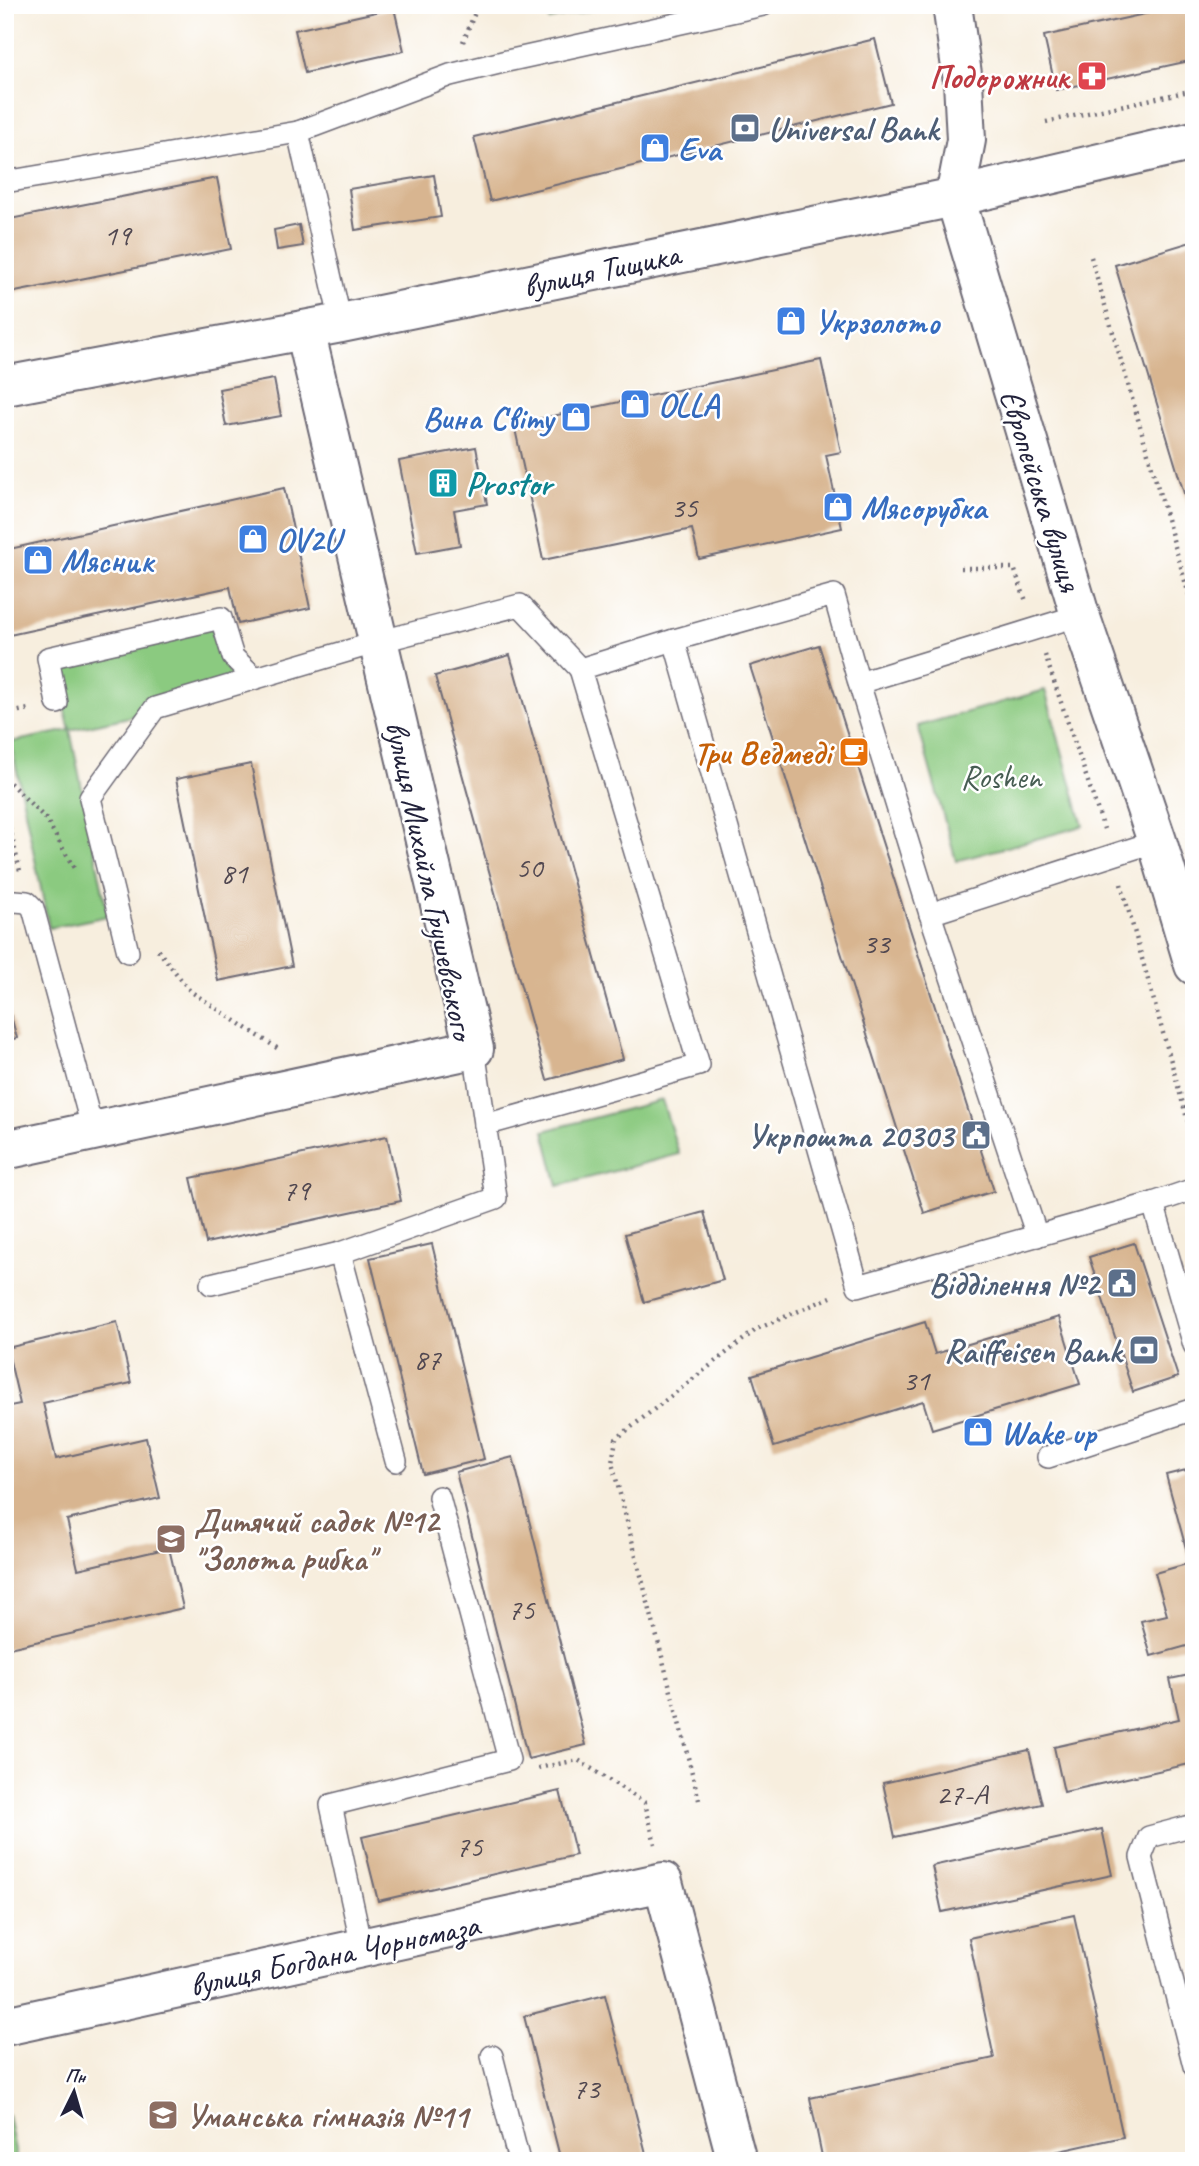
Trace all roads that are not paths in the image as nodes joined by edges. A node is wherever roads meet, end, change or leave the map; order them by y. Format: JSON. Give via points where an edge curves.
{"nodes":[{"id":1,"x":763,"y":5,"type":"edge"},
{"id":2,"x":951,"y":5,"type":"edge"},
{"id":3,"x":732,"y":8,"type":"edge"},
{"id":4,"x":298,"y":132,"type":"junction"},
{"id":5,"x":1194,"y":141,"type":"edge"},
{"id":6,"x":5,"y":181,"type":"edge"},
{"id":7,"x":955,"y":197,"type":"junction"},
{"id":8,"x":323,"y":327,"type":"junction"},
{"id":9,"x":5,"y":386,"type":"edge"},
{"id":10,"x":1080,"y":615,"type":"junction"},
{"id":11,"x":674,"y":640,"type":"junction"},
{"id":12,"x":378,"y":642,"type":"junction"},
{"id":13,"x":580,"y":670,"type":"junction"},
{"id":14,"x":255,"y":678,"type":"junction"},
{"id":15,"x":859,"y":683,"type":"junction"},
{"id":16,"x":57,"y":702,"type":"dead end"},
{"id":17,"x":1157,"y":841,"type":"junction"},
{"id":18,"x":5,"y":903,"type":"edge"},
{"id":19,"x":930,"y":914,"type":"junction"},
{"id":20,"x":128,"y":952,"type":"dead end"},
{"id":21,"x":1194,"y":965,"type":"edge"},
{"id":22,"x":474,"y":1049,"type":"junction"},
{"id":23,"x":485,"y":1125,"type":"junction"},
{"id":24,"x":93,"y":1131,"type":"junction"},
{"id":25,"x":5,"y":1150,"type":"edge"},
{"id":26,"x":1194,"y":1189,"type":"edge"},
{"id":27,"x":1153,"y":1203,"type":"junction"},
{"id":28,"x":1037,"y":1236,"type":"junction"},
{"id":29,"x":340,"y":1252,"type":"junction"},
{"id":30,"x":211,"y":1284,"type":"dead end"},
{"id":31,"x":1194,"y":1345,"type":"edge"},
{"id":32,"x":1194,"y":1409,"type":"edge"},
{"id":33,"x":1048,"y":1457,"type":"dead end"},
{"id":34,"x":396,"y":1461,"type":"dead end"},
{"id":35,"x":439,"y":1497,"type":"dead end"},
{"id":36,"x":1194,"y":1825,"type":"edge"},
{"id":37,"x":362,"y":1948,"type":"junction"},
{"id":38,"x":5,"y":2026,"type":"edge"},
{"id":39,"x":492,"y":2056,"type":"dead end"},
{"id":40,"x":1194,"y":2066,"type":"edge"},
{"id":41,"x":519,"y":2161,"type":"edge"},
{"id":42,"x":737,"y":2161,"type":"edge"}],
"edges":[{"from":1,"to":3,"type":"lane"},
{"from":2,"to":7,"type":"street","name":"Європейська вулиця","via":[[963,81],[966,140]]},
{"from":3,"to":4,"type":"lane","via":[[450,75]]},
{"from":4,"to":6,"type":"lane"},
{"from":4,"to":8,"type":"lane"},
{"from":5,"to":7,"type":"street","name":"вулиця Тищика"},
{"from":7,"to":8,"type":"street","name":"вулиця Тищика"},
{"from":7,"to":10,"type":"street","name":"Європейська вулиця"},
{"from":8,"to":9,"type":"street","name":"вулиця Тищика"},
{"from":8,"to":12,"type":"street","name":"вулиця Михайла Грушевського"},
{"from":10,"to":15,"type":"lane"},
{"from":10,"to":17,"type":"street","name":"Європейська вулиця"},
{"from":11,"to":13,"type":"lane"},
{"from":11,"to":15,"type":"lane","via":[[834,595]]},
{"from":11,"to":28,"type":"lane","via":[[858,1286]]},
{"from":12,"to":13,"type":"lane","via":[[520,605]]},
{"from":12,"to":14,"type":"lane"},
{"from":12,"to":22,"type":"street","name":"вулиця Михайла Грушевського"},
{"from":13,"to":23,"type":"lane","via":[[699,1065]]},
{"from":14,"to":16,"type":"lane","via":[[233,657],[221,618],[48,659]]},
{"from":14,"to":20,"type":"lane","via":[[155,708],[90,798]]},
{"from":15,"to":19,"type":"lane"},
{"from":17,"to":19,"type":"lane"},
{"from":17,"to":21,"type":"street","name":"Європейська вулиця"},
{"from":18,"to":24,"type":"lane","via":[[27,902],[33,908]]},
{"from":19,"to":28,"type":"lane"},
{"from":22,"to":23,"type":"lane"},
{"from":22,"to":24,"type":"street","name":"вулиця Михайла Грушевського"},
{"from":23,"to":29,"type":"lane","via":[[496,1198]]},
{"from":24,"to":25,"type":"street","name":"вулиця Михайла Грушевського"},
{"from":26,"to":27,"type":"lane"},
{"from":27,"to":28,"type":"lane"},
{"from":27,"to":31,"type":"lane"},
{"from":29,"to":30,"type":"lane"},
{"from":29,"to":34,"type":"lane"},
{"from":32,"to":33,"type":"lane"},
{"from":35,"to":37,"type":"lane","via":[[509,1760],[331,1805]]},
{"from":36,"to":40,"type":"lane","via":[[1149,1837],[1141,1857]]},
{"from":37,"to":38,"type":"street","name":"вулиця Богдана Чорномаза"},
{"from":37,"to":42,"type":"street","name":"вулиця Богдана Чорномаза","via":[[663,1882]]},
{"from":39,"to":41,"type":"lane"}]}
